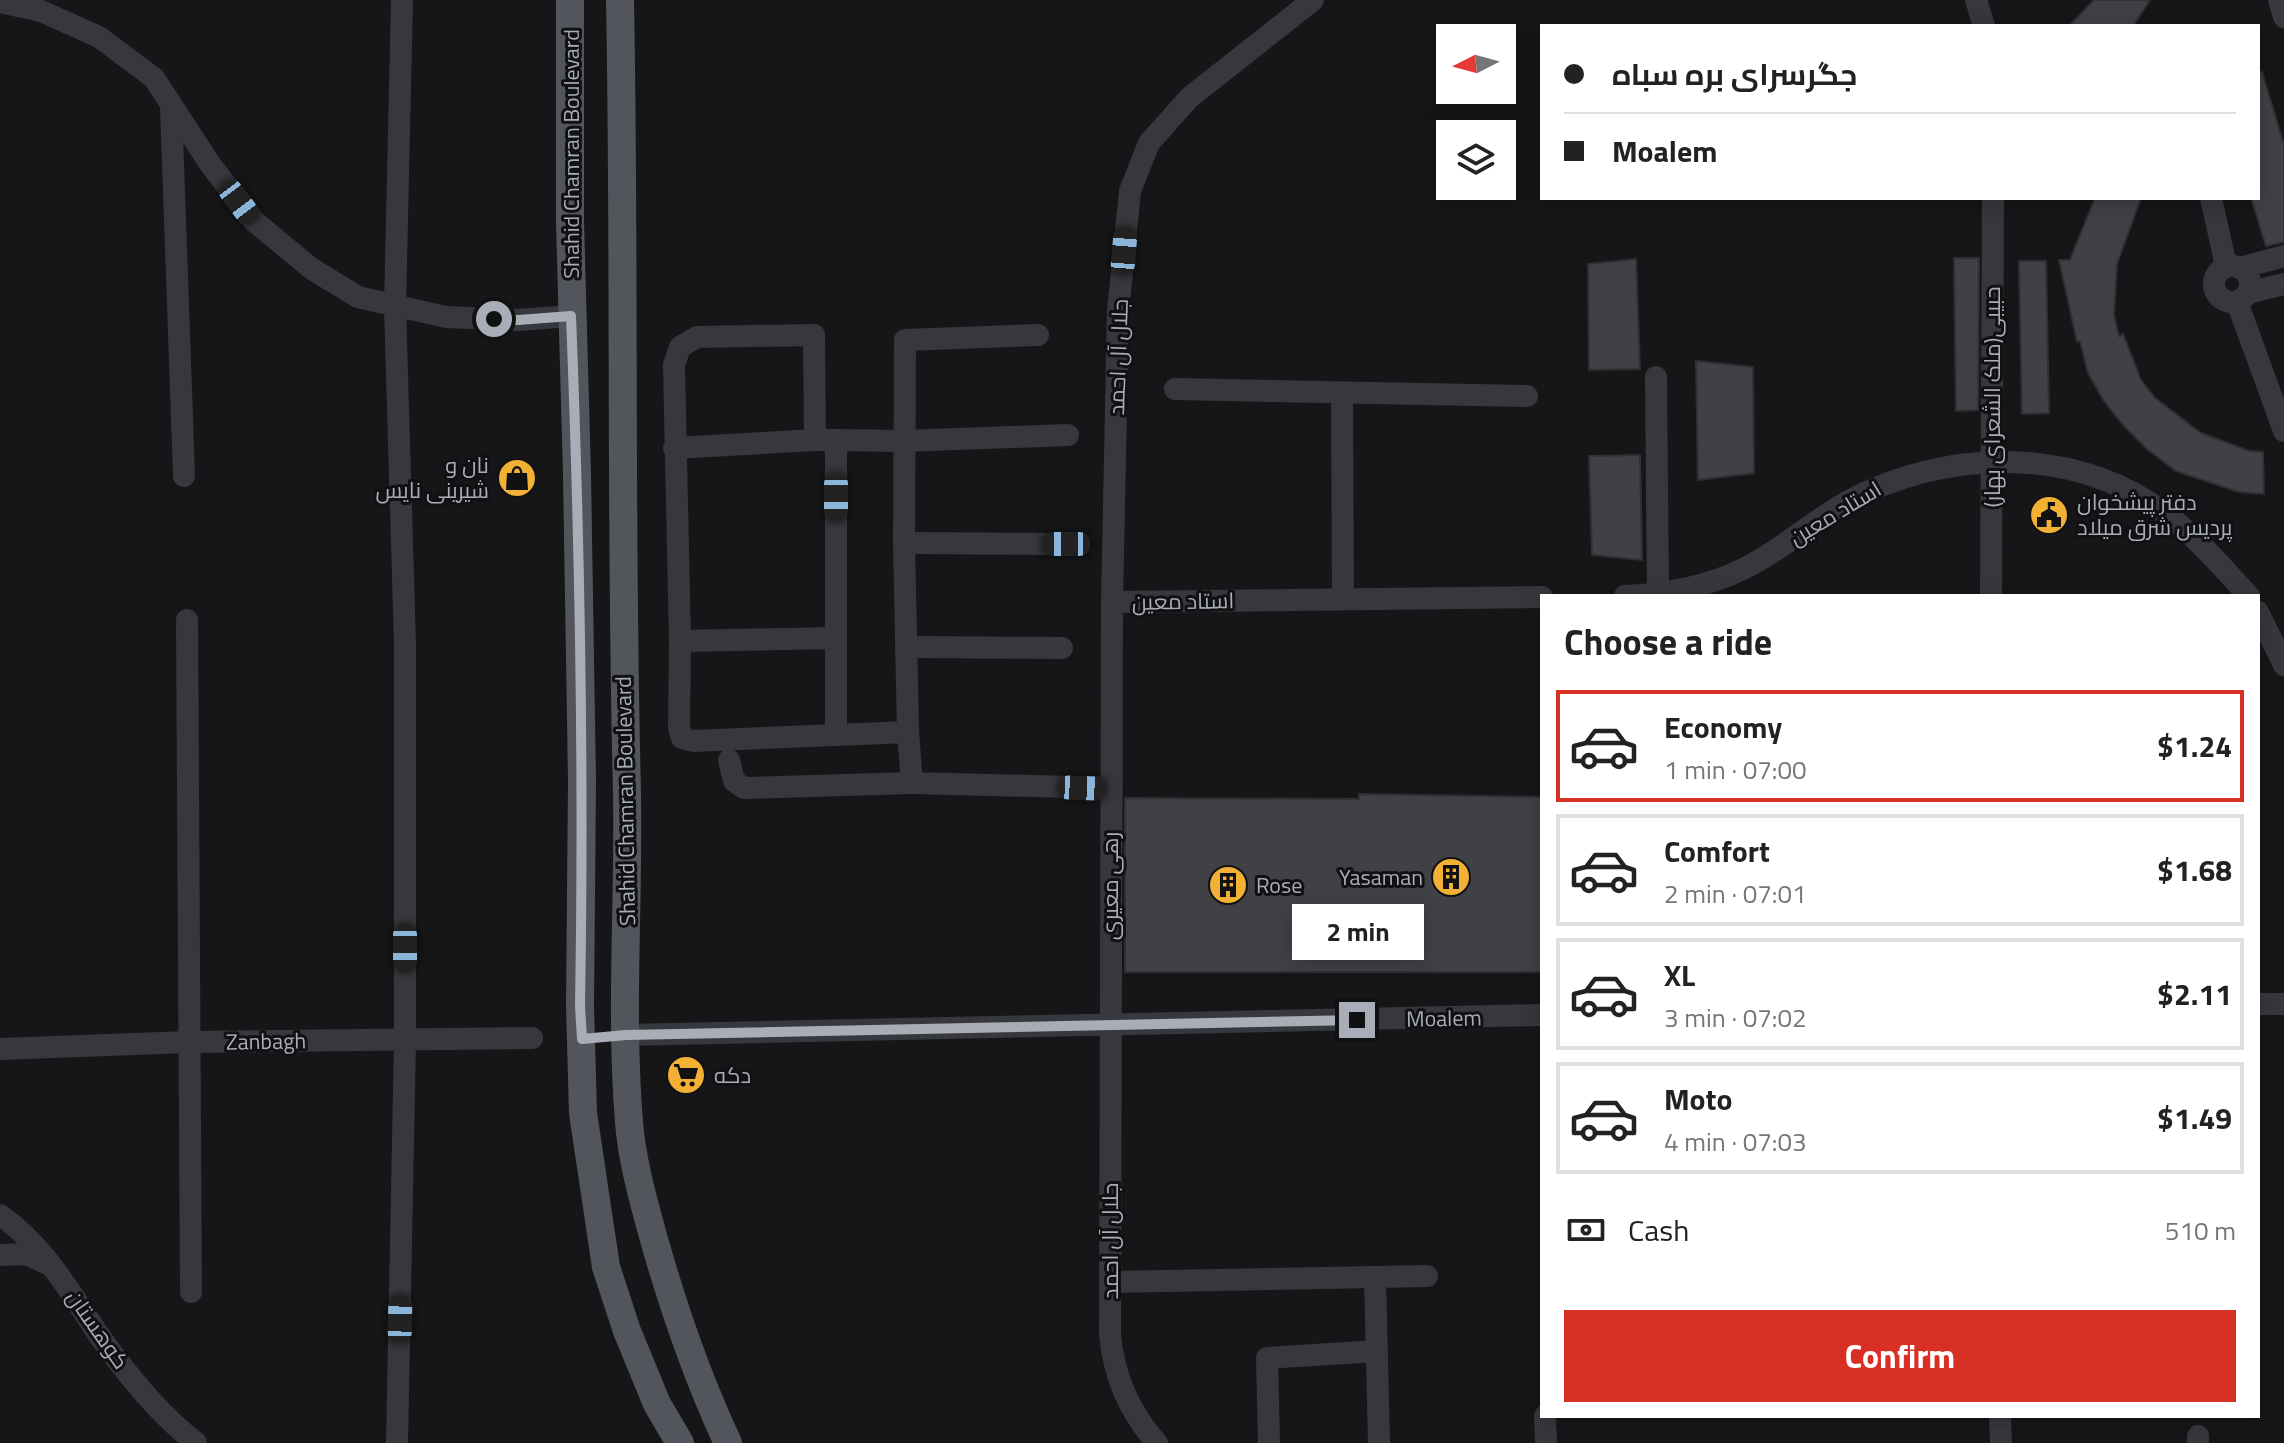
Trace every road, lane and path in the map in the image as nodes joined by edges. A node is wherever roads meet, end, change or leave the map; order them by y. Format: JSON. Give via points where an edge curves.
{"nodes":[{"id":1,"x":402,"y":0,"type":"edge"},
{"id":2,"x":570,"y":0,"type":"edge"},
{"id":3,"x":620,"y":0,"type":"edge"},
{"id":4,"x":1313,"y":0,"type":"edge"},
{"id":5,"x":1976,"y":0,"type":"edge"},
{"id":6,"x":2279,"y":0,"type":"edge"},
{"id":7,"x":0,"y":2,"type":"edge"},
{"id":8,"x":2284,"y":17,"type":"edge"},
{"id":9,"x":1983,"y":24,"type":"edge"},
{"id":10,"x":171,"y":104,"type":"junction"},
{"id":11,"x":1993,"y":200,"type":"edge"},
{"id":12,"x":2212,"y":200,"type":"edge"},
{"id":13,"x":2284,"y":256,"type":"edge"},
{"id":14,"x":2233,"y":267,"type":"junction"},
{"id":15,"x":2284,"y":284,"type":"edge"},
{"id":16,"x":2242,"y":298,"type":"junction"},
{"id":17,"x":395,"y":307,"type":"junction"},
{"id":18,"x":571,"y":316,"type":"junction"},
{"id":19,"x":1038,"y":335,"type":"dead end"},
{"id":20,"x":1656,"y":377,"type":"dead end"},
{"id":21,"x":1175,"y":389,"type":"dead end"},
{"id":22,"x":1342,"y":394,"type":"junction"},
{"id":23,"x":1527,"y":396,"type":"dead end"},
{"id":24,"x":2284,"y":431,"type":"edge"},
{"id":25,"x":1068,"y":435,"type":"dead end"},
{"id":26,"x":826,"y":440,"type":"junction"},
{"id":27,"x":903,"y":441,"type":"junction"},
{"id":28,"x":674,"y":448,"type":"junction"},
{"id":29,"x":1990,"y":461,"type":"junction"},
{"id":30,"x":184,"y":476,"type":"dead end"},
{"id":31,"x":904,"y":543,"type":"junction"},
{"id":32,"x":1066,"y":544,"type":"dead end"},
{"id":33,"x":1658,"y":594,"type":"edge"},
{"id":34,"x":1991,"y":594,"type":"edge"},
{"id":35,"x":2247,"y":594,"type":"edge"},
{"id":36,"x":1540,"y":597,"type":"edge"},
{"id":37,"x":1343,"y":599,"type":"junction"},
{"id":38,"x":1112,"y":602,"type":"junction"},
{"id":39,"x":2260,"y":616,"type":"edge"},
{"id":40,"x":187,"y":620,"type":"dead end"},
{"id":41,"x":835,"y":638,"type":"junction"},
{"id":42,"x":680,"y":641,"type":"junction"},
{"id":43,"x":906,"y":647,"type":"junction"},
{"id":44,"x":1062,"y":648,"type":"dead end"},
{"id":45,"x":2284,"y":665,"type":"edge"},
{"id":46,"x":908,"y":732,"type":"junction"},
{"id":47,"x":836,"y":735,"type":"junction"},
{"id":48,"x":729,"y":760,"type":"dead end"},
{"id":49,"x":912,"y":783,"type":"junction"},
{"id":50,"x":1111,"y":788,"type":"junction"},
{"id":51,"x":2260,"y":1004,"type":"edge"},
{"id":52,"x":2284,"y":1004,"type":"edge"},
{"id":53,"x":1540,"y":1015,"type":"edge"},
{"id":54,"x":1110,"y":1026,"type":"junction"},
{"id":55,"x":626,"y":1035,"type":"junction"},
{"id":56,"x":532,"y":1038,"type":"dead end"},
{"id":57,"x":582,"y":1039,"type":"junction"},
{"id":58,"x":405,"y":1040,"type":"junction"},
{"id":59,"x":188,"y":1042,"type":"junction"},
{"id":60,"x":0,"y":1049,"type":"edge"},
{"id":61,"x":0,"y":1215,"type":"edge"},
{"id":62,"x":0,"y":1255,"type":"edge"},
{"id":63,"x":55,"y":1267,"type":"junction"},
{"id":64,"x":1427,"y":1276,"type":"dead end"},
{"id":65,"x":1375,"y":1277,"type":"junction"},
{"id":66,"x":1110,"y":1282,"type":"junction"},
{"id":67,"x":191,"y":1292,"type":"dead end"},
{"id":68,"x":1377,"y":1351,"type":"junction"},
{"id":69,"x":1545,"y":1418,"type":"edge"},
{"id":70,"x":2000,"y":1418,"type":"edge"},
{"id":71,"x":178,"y":1436,"type":"edge"},
{"id":72,"x":196,"y":1443,"type":"edge"},
{"id":73,"x":397,"y":1443,"type":"edge"},
{"id":74,"x":680,"y":1443,"type":"edge"},
{"id":75,"x":728,"y":1443,"type":"edge"},
{"id":76,"x":1157,"y":1443,"type":"edge"},
{"id":77,"x":1269,"y":1443,"type":"edge"},
{"id":78,"x":1379,"y":1443,"type":"edge"},
{"id":79,"x":1546,"y":1443,"type":"edge"},
{"id":80,"x":2001,"y":1443,"type":"edge"}],
"edges":[{"from":1,"to":17,"type":"street"},
{"from":2,"to":18,"type":"main road","name":"Shahid Chamran Boulevard"},
{"from":3,"to":55,"type":"main road","name":"Shahid Chamran Boulevard"},
{"from":4,"to":38,"type":"street","name":"جلال آل احمد","via":[[1189,98],[1149,143],[1130,191],[1118,311]]},
{"from":5,"to":9,"type":"street"},
{"from":6,"to":8,"type":"street"},
{"from":7,"to":10,"type":"street","via":[[41,11],[99,37],[154,78]]},
{"from":10,"to":17,"type":"street","via":[[254,221],[312,269],[358,297]]},
{"from":10,"to":30,"type":"street"},
{"from":11,"to":29,"type":"street","name":"حبیبی(ملک الشعرای بهار)"},
{"from":12,"to":14,"type":"street"},
{"from":13,"to":14,"type":"street"},
{"from":14,"to":16,"type":"street","via":[[2250,279]]},
{"from":14,"to":16,"type":"street","via":[[2215,275],[2214,290],[2223,301]]},
{"from":15,"to":16,"type":"street"},
{"from":16,"to":24,"type":"street"},
{"from":17,"to":18,"type":"street","via":[[460,318]]},
{"from":17,"to":58,"type":"street","via":[[405,644]]},
{"from":18,"to":57,"type":"main road","name":"Shahid Chamran Boulevard","via":[[578,490]]},
{"from":19,"to":27,"type":"street","via":[[905,340]]},
{"from":20,"to":33,"type":"street"},
{"from":21,"to":22,"type":"street"},
{"from":22,"to":23,"type":"street"},
{"from":22,"to":37,"type":"street"},
{"from":25,"to":27,"type":"street"},
{"from":26,"to":27,"type":"street"},
{"from":26,"to":28,"type":"street"},
{"from":26,"to":28,"type":"street","via":[[814,335],[697,337],[680,347],[674,365]]},
{"from":26,"to":41,"type":"street"},
{"from":27,"to":31,"type":"street"},
{"from":28,"to":42,"type":"street"},
{"from":29,"to":33,"type":"street","name":"استاد معین","via":[[1884,483],[1814,521],[1743,569]]},
{"from":29,"to":34,"type":"street","name":"حبیبی(ملک الشعرای بهار)"},
{"from":29,"to":35,"type":"street","name":"استاد معین","via":[[2076,471],[2119,485],[2201,543]]},
{"from":31,"to":32,"type":"street"},
{"from":31,"to":43,"type":"street"},
{"from":36,"to":37,"type":"street","name":"استاد معین"},
{"from":37,"to":38,"type":"street","name":"استاد معین"},
{"from":38,"to":50,"type":"street","name":"رهی معیری"},
{"from":39,"to":45,"type":"street"},
{"from":40,"to":59,"type":"street"},
{"from":41,"to":42,"type":"street"},
{"from":41,"to":47,"type":"street"},
{"from":42,"to":47,"type":"street","via":[[682,738]]},
{"from":43,"to":44,"type":"street"},
{"from":43,"to":46,"type":"street"},
{"from":46,"to":47,"type":"street"},
{"from":46,"to":49,"type":"street"},
{"from":48,"to":49,"type":"street","via":[[734,781],[744,788]]},
{"from":49,"to":50,"type":"street"},
{"from":50,"to":54,"type":"street","name":"رهی معیری"},
{"from":51,"to":52,"type":"street"},
{"from":53,"to":54,"type":"street","name":"Moalem"},
{"from":54,"to":55,"type":"street","name":"Moalem"},
{"from":54,"to":66,"type":"street","name":"جلال آل احمد"},
{"from":55,"to":57,"type":"main road"},
{"from":55,"to":75,"type":"main road","name":"Shahid Chamran Boulevard","via":[[629,1124],[637,1173],[671,1301]]},
{"from":56,"to":58,"type":"street","name":"Zanbagh"},
{"from":57,"to":74,"type":"main road","name":"Shahid Chamran Boulevard","via":[[583,1113],[606,1267],[657,1404]]},
{"from":58,"to":59,"type":"street","name":"Zanbagh"},
{"from":58,"to":73,"type":"street"},
{"from":59,"to":60,"type":"street","name":"Zanbagh"},
{"from":59,"to":67,"type":"street"},
{"from":61,"to":63,"type":"street","name":"کوهستان"},
{"from":62,"to":63,"type":"street","via":[[26,1254]]},
{"from":63,"to":71,"type":"street","name":"کوهستان","via":[[102,1339]]},
{"from":64,"to":65,"type":"street"},
{"from":65,"to":66,"type":"street"},
{"from":65,"to":68,"type":"street"},
{"from":66,"to":76,"type":"street","name":"جلال آل احمد","via":[[1113,1366],[1130,1405]]},
{"from":68,"to":77,"type":"street","via":[[1267,1358]]},
{"from":68,"to":78,"type":"street"},
{"from":69,"to":79,"type":"street"},
{"from":70,"to":80,"type":"street"},
{"from":71,"to":72,"type":"street","name":"کوهستان"}]}
